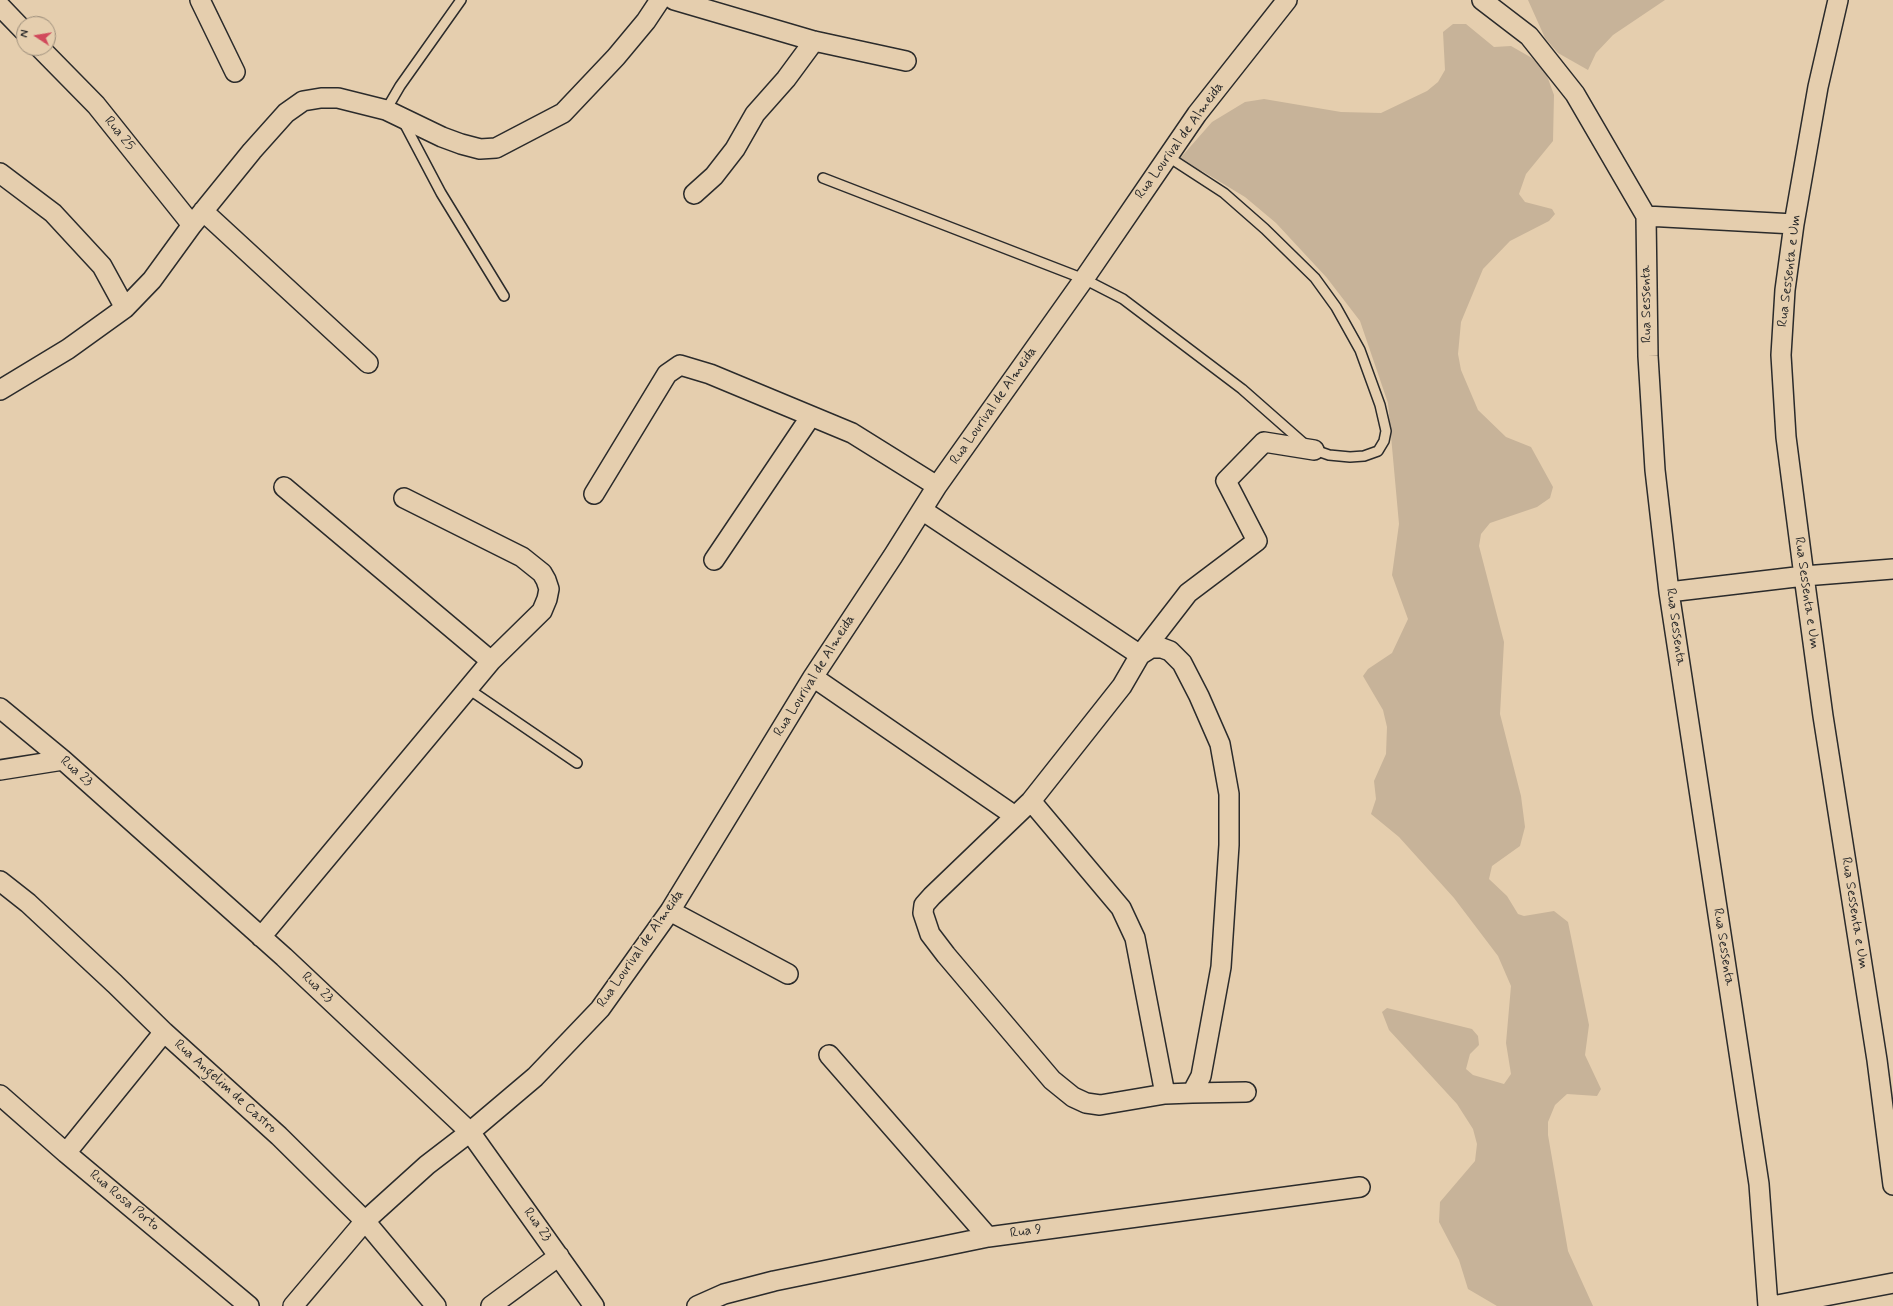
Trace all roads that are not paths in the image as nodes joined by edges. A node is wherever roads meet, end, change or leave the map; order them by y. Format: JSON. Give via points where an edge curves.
{"nodes":[{"id":1,"x":200,"y":0,"type":"edge"},
{"id":2,"x":461,"y":0,"type":"edge"},
{"id":3,"x":660,"y":0,"type":"edge"},
{"id":4,"x":674,"y":0,"type":"edge"},
{"id":5,"x":1287,"y":0,"type":"edge"},
{"id":6,"x":1482,"y":0,"type":"edge"},
{"id":7,"x":1838,"y":0,"type":"edge"},
{"id":8,"x":0,"y":6,"type":"edge"},
{"id":9,"x":16,"y":23,"type":"edge"},
{"id":10,"x":814,"y":41,"type":"junction"},
{"id":11,"x":48,"y":56,"type":"edge"},
{"id":12,"x":906,"y":60,"type":"dead end"},
{"id":13,"x":235,"y":72,"type":"dead end"},
{"id":14,"x":394,"y":114,"type":"junction"},
{"id":15,"x":1167,"y":156,"type":"junction"},
{"id":16,"x":0,"y":173,"type":"edge"},
{"id":17,"x":823,"y":178,"type":"dead end"},
{"id":18,"x":694,"y":194,"type":"dead end"},
{"id":19,"x":1646,"y":216,"type":"junction"},
{"id":20,"x":197,"y":218,"type":"junction"},
{"id":21,"x":1794,"y":224,"type":"junction"},
{"id":22,"x":1084,"y":279,"type":"junction"},
{"id":23,"x":504,"y":296,"type":"dead end"},
{"id":24,"x":125,"y":308,"type":"junction"},
{"id":25,"x":368,"y":363,"type":"dead end"},
{"id":26,"x":0,"y":390,"type":"edge"},
{"id":27,"x":811,"y":416,"type":"junction"},
{"id":28,"x":1314,"y":450,"type":"junction"},
{"id":29,"x":937,"y":486,"type":"junction"},
{"id":30,"x":284,"y":487,"type":"dead end"},
{"id":31,"x":594,"y":494,"type":"dead end"},
{"id":32,"x":404,"y":498,"type":"dead end"},
{"id":33,"x":922,"y":510,"type":"junction"},
{"id":34,"x":714,"y":560,"type":"dead end"},
{"id":35,"x":1893,"y":569,"type":"edge"},
{"id":36,"x":1804,"y":576,"type":"junction"},
{"id":37,"x":1669,"y":592,"type":"junction"},
{"id":38,"x":1140,"y":655,"type":"junction"},
{"id":39,"x":490,"y":661,"type":"junction"},
{"id":40,"x":813,"y":677,"type":"junction"},
{"id":41,"x":467,"y":688,"type":"junction"},
{"id":42,"x":0,"y":708,"type":"edge"},
{"id":43,"x":63,"y":760,"type":"junction"},
{"id":44,"x":577,"y":763,"type":"dead end"},
{"id":45,"x":0,"y":770,"type":"edge"},
{"id":46,"x":1031,"y":801,"type":"junction"},
{"id":47,"x":1015,"y":816,"type":"junction"},
{"id":48,"x":0,"y":881,"type":"edge"},
{"id":49,"x":670,"y":911,"type":"junction"},
{"id":50,"x":261,"y":937,"type":"junction"},
{"id":51,"x":788,"y":974,"type":"dead end"},
{"id":52,"x":164,"y":1032,"type":"junction"},
{"id":53,"x":829,"y":1055,"type":"dead end"},
{"id":54,"x":1246,"y":1092,"type":"dead end"},
{"id":55,"x":1192,"y":1093,"type":"junction"},
{"id":56,"x":1165,"y":1094,"type":"junction"},
{"id":57,"x":0,"y":1095,"type":"edge"},
{"id":58,"x":470,"y":1132,"type":"junction"},
{"id":59,"x":66,"y":1153,"type":"junction"},
{"id":60,"x":1893,"y":1185,"type":"edge"},
{"id":61,"x":1360,"y":1187,"type":"dead end"},
{"id":62,"x":365,"y":1221,"type":"junction"},
{"id":63,"x":988,"y":1237,"type":"junction"},
{"id":64,"x":560,"y":1256,"type":"junction"},
{"id":65,"x":1893,"y":1284,"type":"edge"},
{"id":66,"x":297,"y":1304,"type":"edge"},
{"id":67,"x":249,"y":1306,"type":"edge"},
{"id":68,"x":436,"y":1306,"type":"edge"},
{"id":69,"x":491,"y":1306,"type":"edge"},
{"id":70,"x":594,"y":1306,"type":"edge"},
{"id":71,"x":697,"y":1306,"type":"edge"},
{"id":72,"x":1768,"y":1306,"type":"edge"},
{"id":73,"x":1772,"y":1306,"type":"edge"}],
"edges":[{"from":1,"to":13,"type":"street"},
{"from":2,"to":14,"type":"lane","via":[[400,86]]},
{"from":3,"to":14,"type":"street","via":[[616,57],[563,113],[496,148],[480,149],[461,144]]},
{"from":4,"to":10,"type":"street"},
{"from":5,"to":15,"type":"street","name":"Rua Lourival de Almeida","via":[[1196,114]]},
{"from":6,"to":19,"type":"street","name":"Rua Sessenta","via":[[1529,36],[1575,94]]},
{"from":7,"to":21,"type":"street","name":"Rua Sessenta e Um","via":[[1818,87]]},
{"from":8,"to":9,"type":"street"},
{"from":10,"to":12,"type":"street"},
{"from":10,"to":18,"type":"street","via":[[786,79],[755,114],[735,149],[714,176]]},
{"from":11,"to":20,"type":"street","name":"Rua 25","via":[[96,105]]},
{"from":14,"to":20,"type":"street","via":[[338,98],[303,101],[286,113]]},
{"from":14,"to":23,"type":"lane"},
{"from":15,"to":22,"type":"street","name":"Rua Lourival de Almeida"},
{"from":15,"to":28,"type":"lane","via":[[1224,193],[1316,278],[1360,350],[1380,405],[1386,431],[1384,441],[1378,450],[1364,456],[1350,457]]},
{"from":16,"to":24,"type":"street","via":[[54,213],[102,266]]},
{"from":17,"to":22,"type":"lane"},
{"from":19,"to":21,"type":"street"},
{"from":19,"to":37,"type":"street","name":"Rua Sessenta","via":[[1648,356],[1654,470]]},
{"from":20,"to":24,"type":"street","via":[[152,280]]},
{"from":20,"to":25,"type":"street","name":"Rua 25"},
{"from":21,"to":36,"type":"street","name":"Rua Sessenta e Um","via":[[1785,290],[1781,355],[1786,437]]},
{"from":22,"to":28,"type":"lane","via":[[1123,300],[1148,318],[1242,388],[1283,426]]},
{"from":22,"to":29,"type":"street","name":"Rua Lourival de Almeida"},
{"from":24,"to":26,"type":"street","via":[[68,349]]},
{"from":27,"to":29,"type":"street","via":[[852,433]]},
{"from":27,"to":31,"type":"street","via":[[710,374],[680,365],[667,374]]},
{"from":27,"to":34,"type":"street"},
{"from":28,"to":38,"type":"street","via":[[1264,442],[1226,481],[1257,541],[1188,593]]},
{"from":29,"to":33,"type":"street","name":"Rua Lourival de Almeida"},
{"from":30,"to":39,"type":"street"},
{"from":32,"to":39,"type":"street","via":[[522,557],[542,573],[546,580],[549,588],[542,611]]},
{"from":33,"to":38,"type":"street"},
{"from":33,"to":40,"type":"street","name":"Rua Lourival de Almeida"},
{"from":35,"to":36,"type":"street"},
{"from":36,"to":37,"type":"street"},
{"from":36,"to":60,"type":"street","name":"Rua Sessenta e Um","via":[[1823,716],[1877,1060]]},
{"from":37,"to":72,"type":"street","name":"Rua Sessenta","via":[[1759,1184]]},
{"from":38,"to":46,"type":"street","via":[[1114,697]]},
{"from":38,"to":55,"type":"street","via":[[1152,648],[1162,648],[1175,655],[1182,663],[1200,696],[1220,744],[1229,794],[1229,845],[1221,966],[1202,1076]]},
{"from":39,"to":41,"type":"street"},
{"from":40,"to":47,"type":"street"},
{"from":40,"to":49,"type":"street","name":"Rua Lourival de Almeida"},
{"from":41,"to":44,"type":"lane"},
{"from":41,"to":50,"type":"street"},
{"from":42,"to":43,"type":"street","name":"Rua 23"},
{"from":43,"to":45,"type":"street"},
{"from":43,"to":50,"type":"street","name":"Rua 23"},
{"from":46,"to":47,"type":"street"},
{"from":46,"to":56,"type":"street","via":[[1121,908],[1135,938]]},
{"from":47,"to":56,"type":"street","via":[[924,905],[923,913],[930,934],[1052,1080],[1073,1097],[1086,1103],[1100,1105]]},
{"from":48,"to":52,"type":"street","name":"Rua Angelim de Castro","via":[[40,914]]},
{"from":49,"to":51,"type":"street"},
{"from":49,"to":58,"type":"street","name":"Rua Lourival de Almeida","via":[[600,1009],[535,1077]]},
{"from":50,"to":58,"type":"street","name":"Rua 23"},
{"from":52,"to":59,"type":"street"},
{"from":52,"to":62,"type":"street","name":"Rua Angelim de Castro","via":[[279,1136]]},
{"from":53,"to":63,"type":"street"},
{"from":54,"to":55,"type":"street"},
{"from":55,"to":56,"type":"street"},
{"from":57,"to":59,"type":"street","name":"Rua Rosa Porto"},
{"from":58,"to":62,"type":"street","name":"Rua Lourival de Almeida","via":[[427,1165]]},
{"from":58,"to":64,"type":"street","name":"Rua 23"},
{"from":59,"to":67,"type":"street","name":"Rua Rosa Porto"},
{"from":61,"to":63,"type":"street","name":"Rua 9"},
{"from":62,"to":66,"type":"street","name":"Rua Lourival de Almeida"},
{"from":62,"to":68,"type":"street","name":"Rua Angelim de Castro"},
{"from":63,"to":71,"type":"street","name":"Rua 9","via":[[774,1281],[724,1294]]},
{"from":64,"to":69,"type":"street"},
{"from":64,"to":70,"type":"street","name":"Rua 23"},
{"from":65,"to":73,"type":"street"}]}
